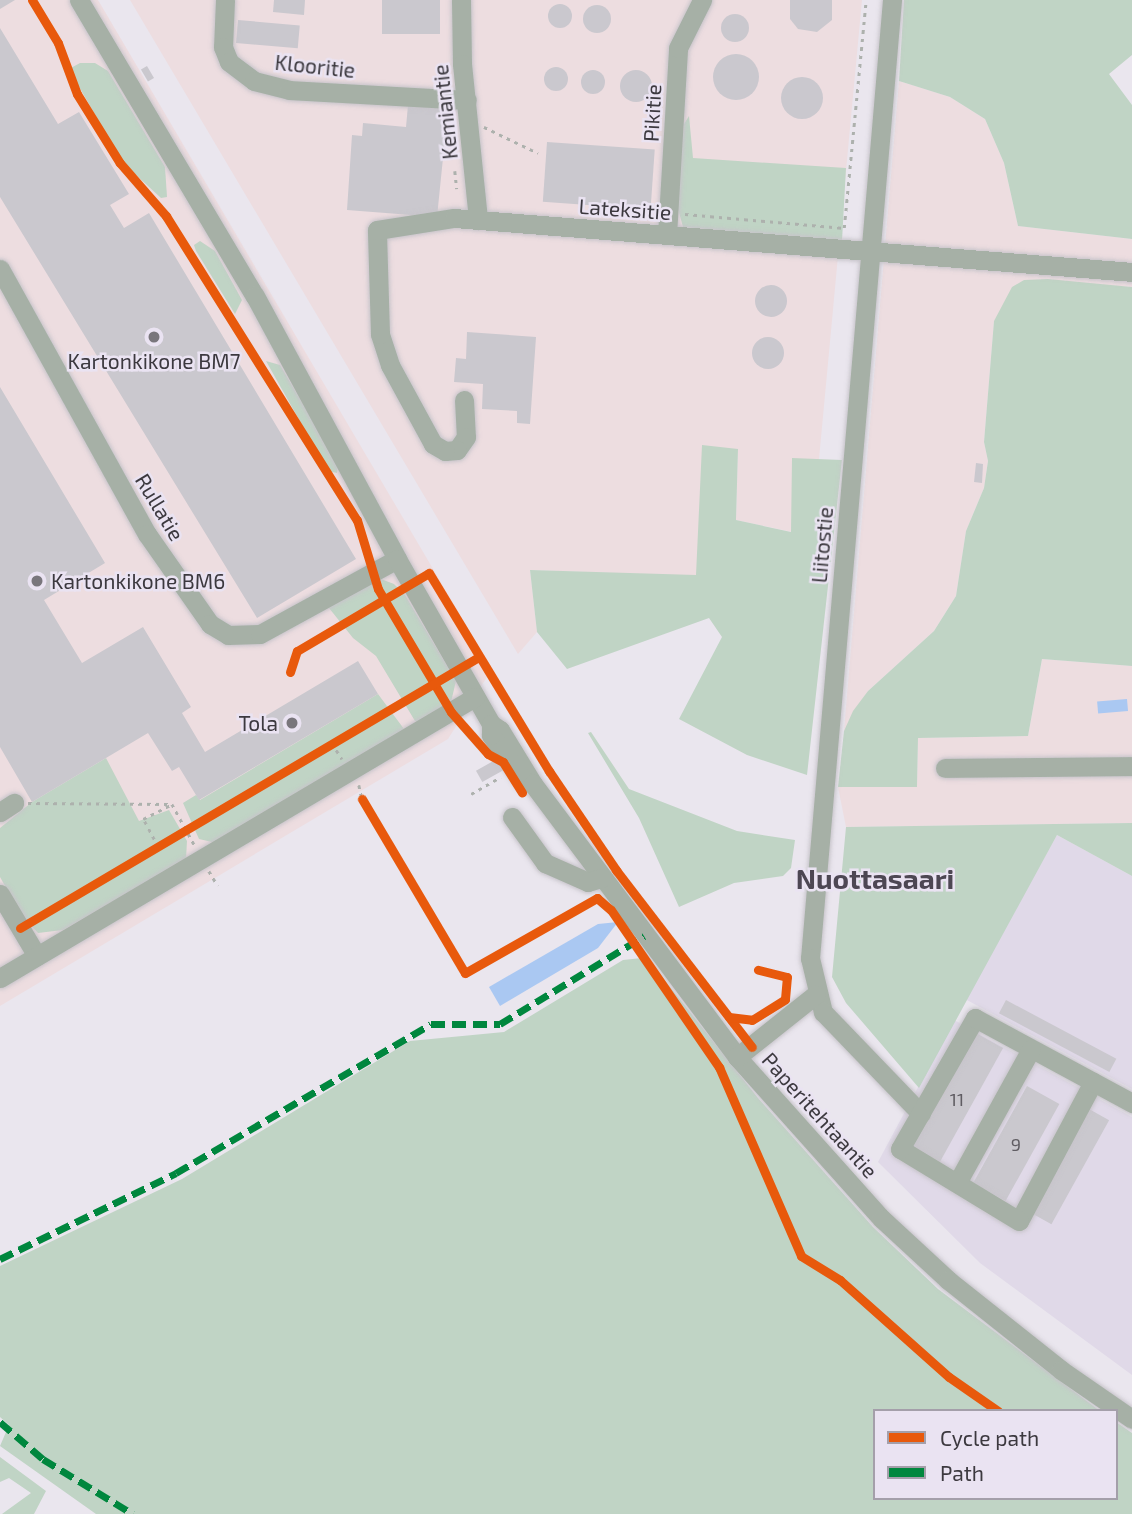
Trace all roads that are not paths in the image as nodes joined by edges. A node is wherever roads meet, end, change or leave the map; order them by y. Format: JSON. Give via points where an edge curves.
{"nodes":[{"id":1,"x":79,"y":0,"type":"edge"},
{"id":2,"x":225,"y":0,"type":"edge"},
{"id":3,"x":461,"y":0,"type":"edge"},
{"id":4,"x":702,"y":0,"type":"edge"},
{"id":5,"x":892,"y":0,"type":"edge"},
{"id":6,"x":468,"y":110,"type":"junction"},
{"id":7,"x":477,"y":215,"type":"junction"},
{"id":8,"x":668,"y":226,"type":"junction"},
{"id":9,"x":871,"y":251,"type":"junction"},
{"id":10,"x":0,"y":270,"type":"edge"},
{"id":11,"x":1132,"y":272,"type":"edge"},
{"id":12,"x":464,"y":400,"type":"dead end"},
{"id":13,"x":397,"y":559,"type":"junction"},
{"id":14,"x":475,"y":697,"type":"junction"},
{"id":15,"x":1132,"y":766,"type":"edge"},
{"id":16,"x":945,"y":768,"type":"dead end"},
{"id":17,"x":512,"y":817,"type":"dead end"},
{"id":18,"x":601,"y":878,"type":"junction"},
{"id":19,"x":0,"y":894,"type":"edge"},
{"id":20,"x":37,"y":956,"type":"junction"},
{"id":21,"x":0,"y":978,"type":"edge"},
{"id":22,"x":815,"y":995,"type":"junction"},
{"id":23,"x":1031,"y":1049,"type":"junction"},
{"id":24,"x":737,"y":1057,"type":"junction"},
{"id":25,"x":1093,"y":1082,"type":"junction"},
{"id":26,"x":1132,"y":1102,"type":"edge"},
{"id":27,"x":921,"y":1114,"type":"junction"},
{"id":28,"x":957,"y":1183,"type":"junction"},
{"id":29,"x":1118,"y":1409,"type":"edge"}],
"edges":[{"from":1,"to":13,"type":"street","via":[[255,296]]},
{"from":2,"to":6,"type":"street","name":"Klooritie","via":[[223,47],[229,62],[254,81],[289,90]]},
{"from":3,"to":6,"type":"street","name":"Kemiantie"},
{"from":4,"to":8,"type":"street","name":"Pikitie","via":[[678,48]]},
{"from":5,"to":9,"type":"street","name":"Liitostie"},
{"from":6,"to":7,"type":"street","name":"Kemiantie"},
{"from":7,"to":8,"type":"street","name":"Lateksitie"},
{"from":7,"to":12,"type":"street","name":"Lateksitie","via":[[377,230],[380,334],[390,365],[433,444],[445,451],[457,450],[466,437]]},
{"from":8,"to":9,"type":"street","name":"Lateksitie"},
{"from":9,"to":11,"type":"street","name":"Lateksitie"},
{"from":9,"to":22,"type":"street","name":"Liitostie","via":[[810,958]]},
{"from":10,"to":13,"type":"street","name":"Rullatie","via":[[147,534],[216,629],[237,636],[260,634]]},
{"from":13,"to":14,"type":"street"},
{"from":14,"to":18,"type":"street","name":"Paperitehtaantie","via":[[491,724],[491,735]]},
{"from":14,"to":20,"type":"street"},
{"from":15,"to":16,"type":"street"},
{"from":17,"to":18,"type":"street","via":[[545,863],[588,882]]},
{"from":18,"to":24,"type":"street","name":"Paperitehtaantie"},
{"from":19,"to":20,"type":"street"},
{"from":20,"to":21,"type":"street"},
{"from":22,"to":24,"type":"street"},
{"from":22,"to":27,"type":"street","via":[[823,1012]]},
{"from":23,"to":25,"type":"street"},
{"from":23,"to":27,"type":"street","via":[[975,1018]]},
{"from":23,"to":28,"type":"street"},
{"from":24,"to":29,"type":"street","name":"Paperitehtaantie","via":[[882,1219],[948,1280]]},
{"from":25,"to":26,"type":"street"},
{"from":25,"to":28,"type":"street","via":[[1019,1221]]},
{"from":27,"to":28,"type":"street","via":[[901,1149]]}]}
